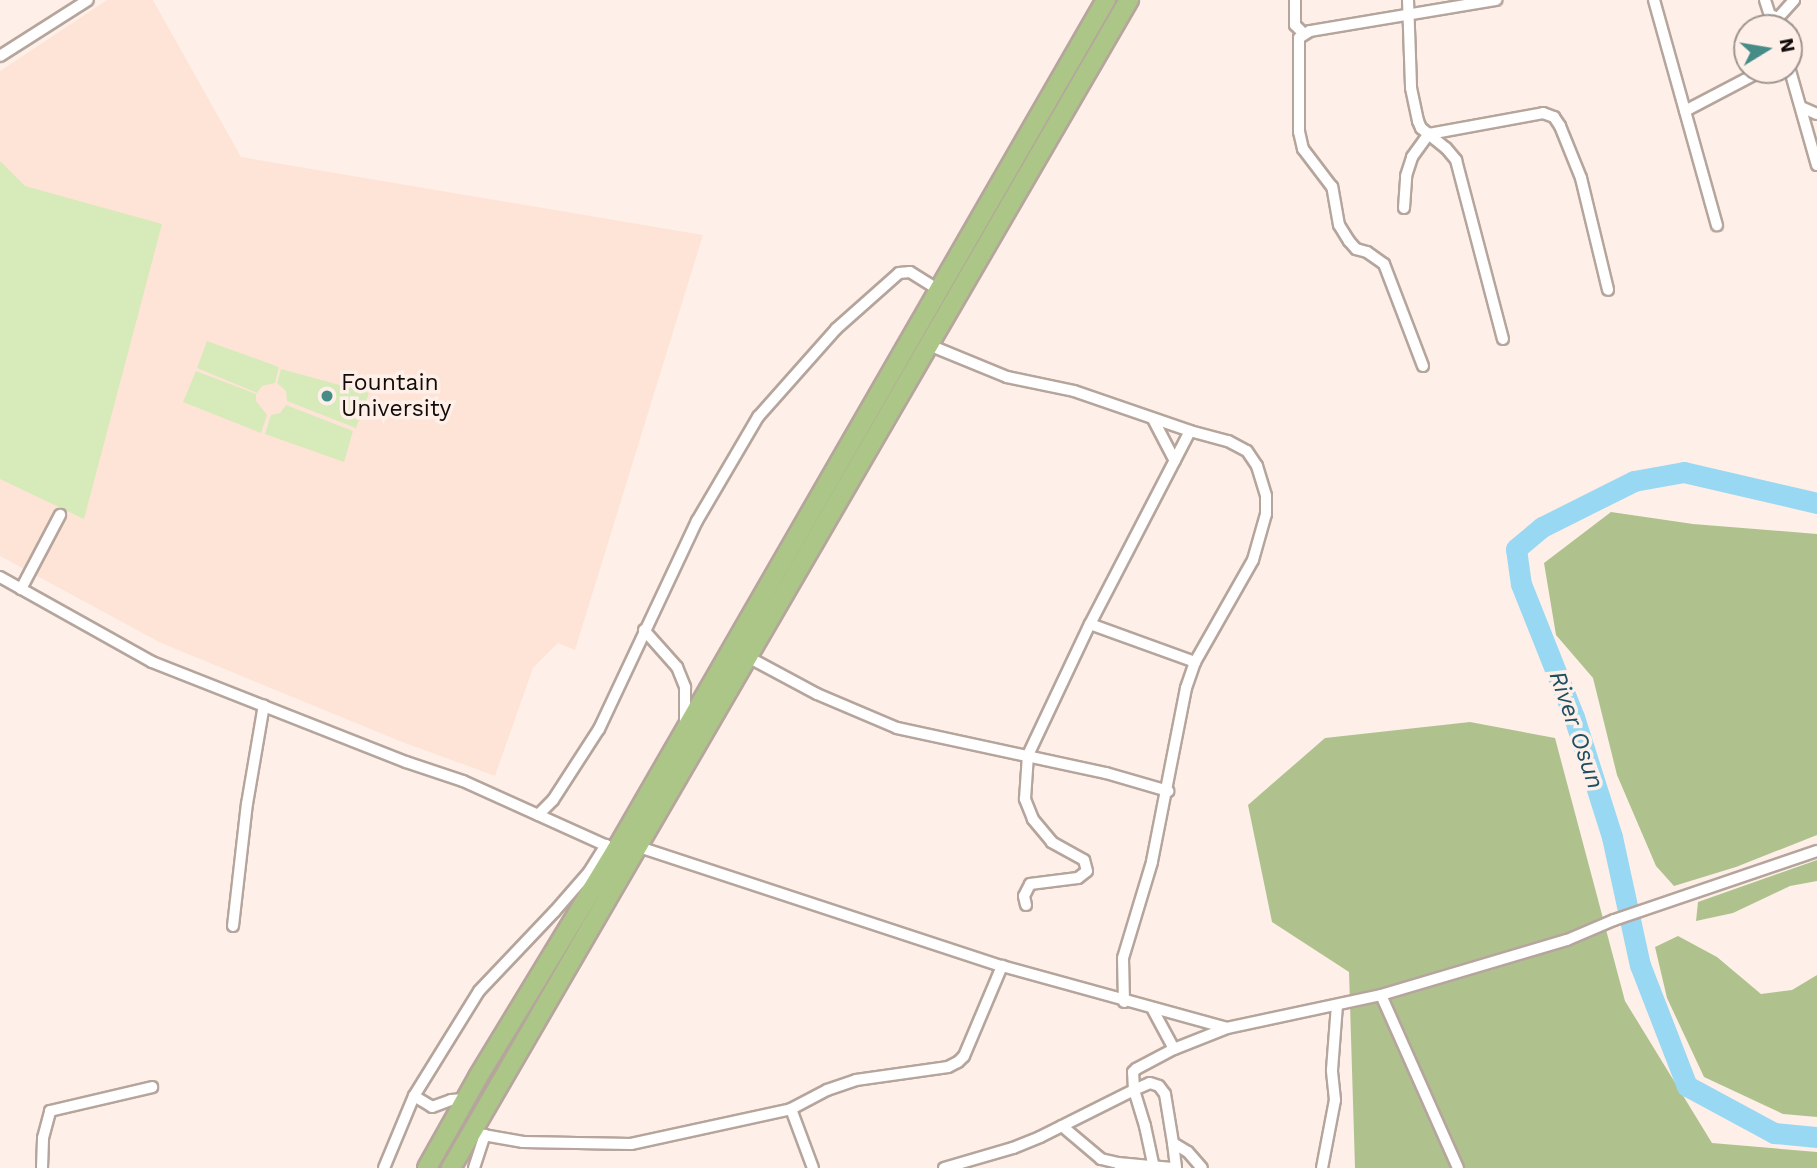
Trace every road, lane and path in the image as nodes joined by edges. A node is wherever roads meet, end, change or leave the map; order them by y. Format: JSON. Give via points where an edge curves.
{"nodes":[{"id":1,"x":88,"y":0,"type":"edge"},
{"id":2,"x":1106,"y":0,"type":"edge"},
{"id":3,"x":1129,"y":0,"type":"edge"},
{"id":4,"x":1296,"y":0,"type":"edge"},
{"id":5,"x":1408,"y":0,"type":"edge"},
{"id":6,"x":1496,"y":0,"type":"edge"},
{"id":7,"x":1654,"y":0,"type":"edge"},
{"id":8,"x":1407,"y":15,"type":"junction"},
{"id":9,"x":1303,"y":33,"type":"junction"},
{"id":10,"x":0,"y":56,"type":"edge"},
{"id":11,"x":1736,"y":84,"type":"edge"},
{"id":12,"x":1794,"y":84,"type":"edge"},
{"id":13,"x":1801,"y":107,"type":"junction"},
{"id":14,"x":1685,"y":111,"type":"junction"},
{"id":15,"x":1817,"y":114,"type":"edge"},
{"id":16,"x":1429,"y":134,"type":"junction"},
{"id":17,"x":1817,"y":166,"type":"edge"},
{"id":18,"x":1404,"y":208,"type":"dead end"},
{"id":19,"x":1717,"y":225,"type":"dead end"},
{"id":20,"x":939,"y":290,"type":"junction"},
{"id":21,"x":1608,"y":290,"type":"dead end"},
{"id":22,"x":1503,"y":339,"type":"dead end"},
{"id":23,"x":929,"y":345,"type":"junction"},
{"id":24,"x":1423,"y":366,"type":"dead end"},
{"id":25,"x":1153,"y":419,"type":"junction"},
{"id":26,"x":1190,"y":431,"type":"junction"},
{"id":27,"x":1175,"y":461,"type":"junction"},
{"id":28,"x":60,"y":515,"type":"dead end"},
{"id":29,"x":0,"y":577,"type":"edge"},
{"id":30,"x":22,"y":589,"type":"junction"},
{"id":31,"x":1090,"y":624,"type":"junction"},
{"id":32,"x":644,"y":630,"type":"junction"},
{"id":33,"x":748,"y":657,"type":"junction"},
{"id":34,"x":1195,"y":662,"type":"junction"},
{"id":35,"x":264,"y":705,"type":"junction"},
{"id":36,"x":685,"y":729,"type":"junction"},
{"id":37,"x":1028,"y":755,"type":"junction"},
{"id":38,"x":1168,"y":791,"type":"junction"},
{"id":39,"x":538,"y":815,"type":"junction"},
{"id":40,"x":636,"y":846,"type":"junction"},
{"id":41,"x":611,"y":848,"type":"junction"},
{"id":42,"x":1817,"y":851,"type":"edge"},
{"id":43,"x":1026,"y":905,"type":"dead end"},
{"id":44,"x":233,"y":926,"type":"dead end"},
{"id":45,"x":1002,"y":966,"type":"junction"},
{"id":46,"x":1381,"y":995,"type":"junction"},
{"id":47,"x":1124,"y":1002,"type":"junction"},
{"id":48,"x":1337,"y":1005,"type":"junction"},
{"id":49,"x":1153,"y":1010,"type":"junction"},
{"id":50,"x":1227,"y":1028,"type":"junction"},
{"id":51,"x":1174,"y":1049,"type":"junction"},
{"id":52,"x":152,"y":1087,"type":"dead end"},
{"id":53,"x":1134,"y":1090,"type":"junction"},
{"id":54,"x":414,"y":1096,"type":"junction"},
{"id":55,"x":465,"y":1099,"type":"junction"},
{"id":56,"x":791,"y":1109,"type":"junction"},
{"id":57,"x":1062,"y":1126,"type":"junction"},
{"id":58,"x":478,"y":1134,"type":"junction"},
{"id":59,"x":1173,"y":1143,"type":"junction"},
{"id":60,"x":1120,"y":1166,"type":"edge"},
{"id":61,"x":1153,"y":1167,"type":"edge"},
{"id":62,"x":42,"y":1168,"type":"edge"},
{"id":63,"x":384,"y":1168,"type":"edge"},
{"id":64,"x":427,"y":1168,"type":"edge"},
{"id":65,"x":451,"y":1168,"type":"edge"},
{"id":66,"x":474,"y":1168,"type":"edge"},
{"id":67,"x":813,"y":1168,"type":"edge"},
{"id":68,"x":944,"y":1168,"type":"edge"},
{"id":69,"x":1174,"y":1168,"type":"edge"},
{"id":70,"x":1202,"y":1168,"type":"edge"},
{"id":71,"x":1322,"y":1168,"type":"edge"},
{"id":72,"x":1458,"y":1168,"type":"edge"}],
"edges":[{"from":1,"to":10,"type":"street"},
{"from":2,"to":20,"type":"highway"},
{"from":3,"to":23,"type":"highway"},
{"from":4,"to":9,"type":"street","via":[[1295,25]]},
{"from":5,"to":8,"type":"street"},
{"from":6,"to":8,"type":"street"},
{"from":7,"to":14,"type":"street"},
{"from":8,"to":9,"type":"street"},
{"from":8,"to":16,"type":"street","via":[[1411,88],[1418,121]]},
{"from":9,"to":24,"type":"street","via":[[1299,38],[1303,149],[1332,187],[1339,225],[1349,241],[1384,264]]},
{"from":11,"to":14,"type":"street"},
{"from":12,"to":13,"type":"street"},
{"from":13,"to":15,"type":"street"},
{"from":13,"to":17,"type":"street"},
{"from":14,"to":19,"type":"street"},
{"from":16,"to":18,"type":"street","via":[[1412,157]]},
{"from":16,"to":21,"type":"street","via":[[1530,113],[1553,117],[1581,178]]},
{"from":16,"to":22,"type":"street","via":[[1456,160],[1462,176]]},
{"from":20,"to":32,"type":"street","via":[[910,272],[899,273],[836,329],[788,381],[758,417],[697,521]]},
{"from":20,"to":36,"type":"highway"},
{"from":23,"to":25,"type":"street","via":[[1007,377],[1074,391]]},
{"from":23,"to":33,"type":"highway"},
{"from":25,"to":26,"type":"street"},
{"from":25,"to":27,"type":"street"},
{"from":26,"to":27,"type":"street"},
{"from":26,"to":34,"type":"street","via":[[1247,451],[1266,496],[1266,514],[1253,560]]},
{"from":27,"to":31,"type":"street"},
{"from":28,"to":30,"type":"street"},
{"from":29,"to":30,"type":"street"},
{"from":30,"to":35,"type":"street","via":[[152,662]]},
{"from":31,"to":34,"type":"street"},
{"from":31,"to":37,"type":"street"},
{"from":32,"to":36,"type":"street","via":[[677,667],[685,687]]},
{"from":32,"to":39,"type":"street","via":[[599,729],[553,800]]},
{"from":33,"to":37,"type":"street","via":[[817,694],[898,728]]},
{"from":33,"to":40,"type":"highway"},
{"from":34,"to":38,"type":"street","via":[[1178,719]]},
{"from":35,"to":39,"type":"street","via":[[463,781]]},
{"from":35,"to":44,"type":"street","via":[[248,793]]},
{"from":36,"to":41,"type":"highway"},
{"from":37,"to":38,"type":"street"},
{"from":37,"to":43,"type":"street","via":[[1025,799],[1033,819],[1052,842],[1084,860],[1087,871],[1078,878],[1030,884],[1024,896]]},
{"from":38,"to":47,"type":"street","via":[[1123,958]]},
{"from":39,"to":41,"type":"street"},
{"from":40,"to":45,"type":"street"},
{"from":40,"to":58,"type":"highway"},
{"from":41,"to":54,"type":"street","via":[[479,991]]},
{"from":41,"to":55,"type":"highway"},
{"from":42,"to":46,"type":"street","via":[[1567,940]]},
{"from":45,"to":47,"type":"street"},
{"from":45,"to":56,"type":"street","via":[[958,1062],[948,1068],[856,1080]]},
{"from":46,"to":48,"type":"street"},
{"from":46,"to":72,"type":"street"},
{"from":47,"to":49,"type":"street"},
{"from":48,"to":50,"type":"street"},
{"from":48,"to":71,"type":"street","via":[[1332,1070],[1335,1100]]},
{"from":49,"to":50,"type":"street"},
{"from":49,"to":51,"type":"street"},
{"from":50,"to":51,"type":"street"},
{"from":51,"to":53,"type":"street","via":[[1133,1072]]},
{"from":52,"to":62,"type":"street","via":[[50,1111]]},
{"from":53,"to":57,"type":"street"},
{"from":53,"to":59,"type":"street","via":[[1150,1083],[1159,1086],[1169,1105]]},
{"from":53,"to":61,"type":"street"},
{"from":54,"to":55,"type":"street","via":[[432,1107]]},
{"from":54,"to":63,"type":"street"},
{"from":55,"to":64,"type":"highway"},
{"from":56,"to":58,"type":"street","via":[[631,1144],[523,1142]]},
{"from":56,"to":67,"type":"street"},
{"from":57,"to":60,"type":"street","via":[[1101,1159]]},
{"from":57,"to":68,"type":"street","via":[[1013,1148]]},
{"from":58,"to":65,"type":"highway"},
{"from":58,"to":66,"type":"street"},
{"from":59,"to":69,"type":"street"},
{"from":59,"to":70,"type":"street"},
{"from":60,"to":61,"type":"street"},
{"from":61,"to":69,"type":"street"}]}
